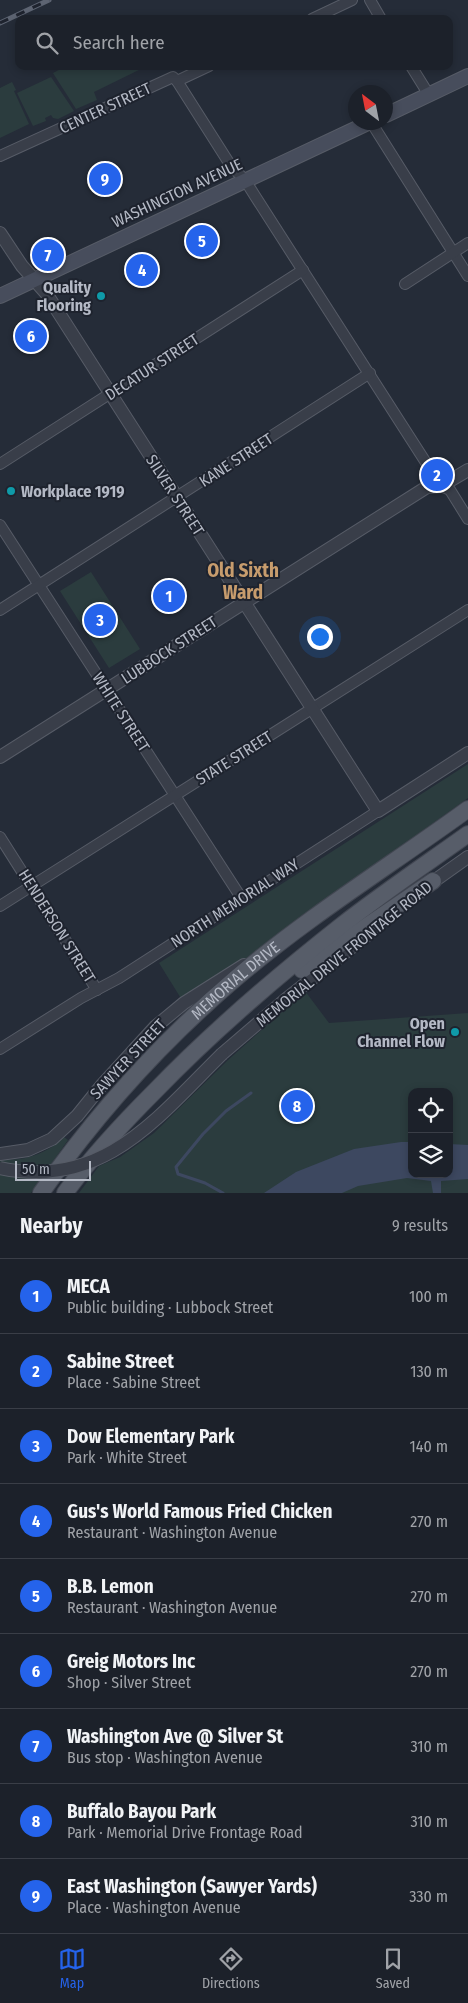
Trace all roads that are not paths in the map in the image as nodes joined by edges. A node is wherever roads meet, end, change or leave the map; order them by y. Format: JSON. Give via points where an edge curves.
{"nodes":[{"id":1,"x":352,"y":0,"type":"edge"},
{"id":2,"x":370,"y":0,"type":"edge"},
{"id":3,"x":320,"y":15,"type":"edge"},
{"id":4,"x":379,"y":15,"type":"edge"},
{"id":5,"x":200,"y":70,"type":"edge"},
{"id":6,"x":413,"y":70,"type":"edge"},
{"id":7,"x":468,"y":76,"type":"edge"},
{"id":8,"x":177,"y":81,"type":"junction"},
{"id":9,"x":429,"y":95,"type":"junction"},
{"id":10,"x":393,"y":112,"type":"edge"},
{"id":11,"x":353,"y":130,"type":"edge"},
{"id":12,"x":376,"y":130,"type":"edge"},
{"id":13,"x":0,"y":156,"type":"edge"},
{"id":14,"x":244,"y":180,"type":"junction"},
{"id":15,"x":0,"y":233,"type":"edge"},
{"id":16,"x":468,"y":243,"type":"edge"},
{"id":17,"x":453,"y":253,"type":"junction"},
{"id":18,"x":303,"y":270,"type":"junction"},
{"id":19,"x":468,"y":276,"type":"edge"},
{"id":20,"x":34,"y":280,"type":"junction"},
{"id":21,"x":405,"y":284,"type":"dead end"},
{"id":22,"x":0,"y":296,"type":"edge"},
{"id":23,"x":370,"y":373,"type":"junction"},
{"id":24,"x":110,"y":394,"type":"junction"},
{"id":25,"x":0,"y":464,"type":"edge"},
{"id":26,"x":468,"y":470,"type":"edge"},
{"id":27,"x":441,"y":486,"type":"junction"},
{"id":28,"x":177,"y":497,"type":"junction"},
{"id":29,"x":468,"y":519,"type":"edge"},
{"id":30,"x":0,"y":525,"type":"edge"},
{"id":31,"x":39,"y":585,"type":"junction"},
{"id":32,"x":244,"y":602,"type":"junction"},
{"id":33,"x":0,"y":610,"type":"edge"},
{"id":34,"x":468,"y":610,"type":"edge"},
{"id":35,"x":106,"y":690,"type":"junction"},
{"id":36,"x":313,"y":708,"type":"junction"},
{"id":37,"x":468,"y":753,"type":"edge"},
{"id":38,"x":0,"y":758,"type":"edge"},
{"id":39,"x":175,"y":796,"type":"junction"},
{"id":40,"x":468,"y":809,"type":"edge"},
{"id":41,"x":378,"y":811,"type":"junction"},
{"id":42,"x":468,"y":834,"type":"edge"},
{"id":43,"x":0,"y":837,"type":"edge"},
{"id":44,"x":468,"y":857,"type":"edge"},
{"id":45,"x":433,"y":881,"type":"junction"},
{"id":46,"x":31,"y":886,"type":"junction"},
{"id":47,"x":242,"y":899,"type":"junction"},
{"id":48,"x":0,"y":906,"type":"edge"},
{"id":49,"x":282,"y":942,"type":"junction"},
{"id":50,"x":97,"y":990,"type":"junction"},
{"id":51,"x":239,"y":1010,"type":"junction"},
{"id":52,"x":0,"y":1049,"type":"edge"},
{"id":53,"x":0,"y":1154,"type":"edge"},
{"id":54,"x":0,"y":1168,"type":"edge"},
{"id":55,"x":41,"y":1193,"type":"edge"},
{"id":56,"x":65,"y":1193,"type":"edge"}],
"edges":[{"from":1,"to":3,"type":"street"},
{"from":2,"to":4,"type":"street"},
{"from":5,"to":8,"type":"street","name":"CENTER STREET"},
{"from":6,"to":9,"type":"street"},
{"from":7,"to":9,"type":"main road"},
{"from":8,"to":13,"type":"street","name":"CENTER STREET","via":[[172,77]]},
{"from":8,"to":14,"type":"street"},
{"from":9,"to":10,"type":"main road"},
{"from":11,"to":14,"type":"main road","name":"WASHINGTON AVENUE"},
{"from":12,"to":17,"type":"street"},
{"from":14,"to":18,"type":"street"},
{"from":14,"to":20,"type":"main road","name":"WASHINGTON AVENUE"},
{"from":15,"to":20,"type":"street","name":"SILVER STREET"},
{"from":16,"to":17,"type":"street"},
{"from":17,"to":19,"type":"street"},
{"from":17,"to":21,"type":"street"},
{"from":18,"to":23,"type":"street"},
{"from":18,"to":24,"type":"street","name":"DECATUR STREET"},
{"from":20,"to":22,"type":"main road","name":"WASHINGTON AVENUE"},
{"from":20,"to":24,"type":"street","name":"SILVER STREET","via":[[46,293]]},
{"from":23,"to":27,"type":"street"},
{"from":23,"to":28,"type":"street","name":"KANE STREET"},
{"from":24,"to":25,"type":"street","name":"DECATUR STREET"},
{"from":24,"to":28,"type":"street","name":"SILVER STREET"},
{"from":26,"to":27,"type":"street","name":"LUBBOCK STREET"},
{"from":27,"to":29,"type":"street","via":[[450,490]]},
{"from":27,"to":32,"type":"street","name":"LUBBOCK STREET","via":[[427,487]]},
{"from":28,"to":31,"type":"street","name":"KANE STREET"},
{"from":28,"to":32,"type":"street","name":"SILVER STREET"},
{"from":30,"to":31,"type":"street","name":"WHITE STREET"},
{"from":31,"to":33,"type":"street","name":"KANE STREET"},
{"from":31,"to":35,"type":"street","name":"WHITE STREET"},
{"from":32,"to":35,"type":"street","name":"LUBBOCK STREET"},
{"from":32,"to":36,"type":"street","name":"SILVER STREET"},
{"from":34,"to":36,"type":"street","name":"STATE STREET"},
{"from":35,"to":38,"type":"street","name":"LUBBOCK STREET"},
{"from":35,"to":39,"type":"street","name":"WHITE STREET"},
{"from":36,"to":39,"type":"street","name":"STATE STREET"},
{"from":36,"to":41,"type":"street","name":"SILVER STREET"},
{"from":37,"to":41,"type":"street","name":"NORTH MEMORIAL WAY"},
{"from":39,"to":46,"type":"street","name":"STATE STREET"},
{"from":39,"to":47,"type":"street","name":"WHITE STREET"},
{"from":40,"to":49,"type":"main road","name":"MEMORIAL DRIVE"},
{"from":41,"to":47,"type":"street","name":"NORTH MEMORIAL WAY"},
{"from":42,"to":51,"type":"main road","name":"MEMORIAL DRIVE","via":[[343,924]]},
{"from":43,"to":46,"type":"street","name":"HENDERSON STREET"},
{"from":44,"to":45,"type":"street","name":"MEMORIAL DRIVE FRONTAGE ROAD"},
{"from":45,"to":51,"type":"main road"},
{"from":45,"to":54,"type":"street","name":"MEMORIAL DRIVE FRONTAGE ROAD","bridge":true,"via":[[222,1054],[135,1138],[106,1156],[69,1168],[50,1172]]},
{"from":46,"to":48,"type":"street","name":"STATE STREET"},
{"from":46,"to":50,"type":"street","name":"HENDERSON STREET"},
{"from":47,"to":50,"type":"street","name":"NORTH MEMORIAL WAY"},
{"from":49,"to":53,"type":"street","name":"SAWYER STREET","via":[[212,983],[155,1027],[52,1139],[28,1150]]},
{"from":49,"to":55,"type":"main road","name":"MEMORIAL DRIVE","via":[[196,1014],[118,1092]]},
{"from":50,"to":52,"type":"street","name":"NORTH MEMORIAL WAY"},
{"from":51,"to":56,"type":"main road","name":"MEMORIAL DRIVE","via":[[137,1108],[103,1144]]}]}
